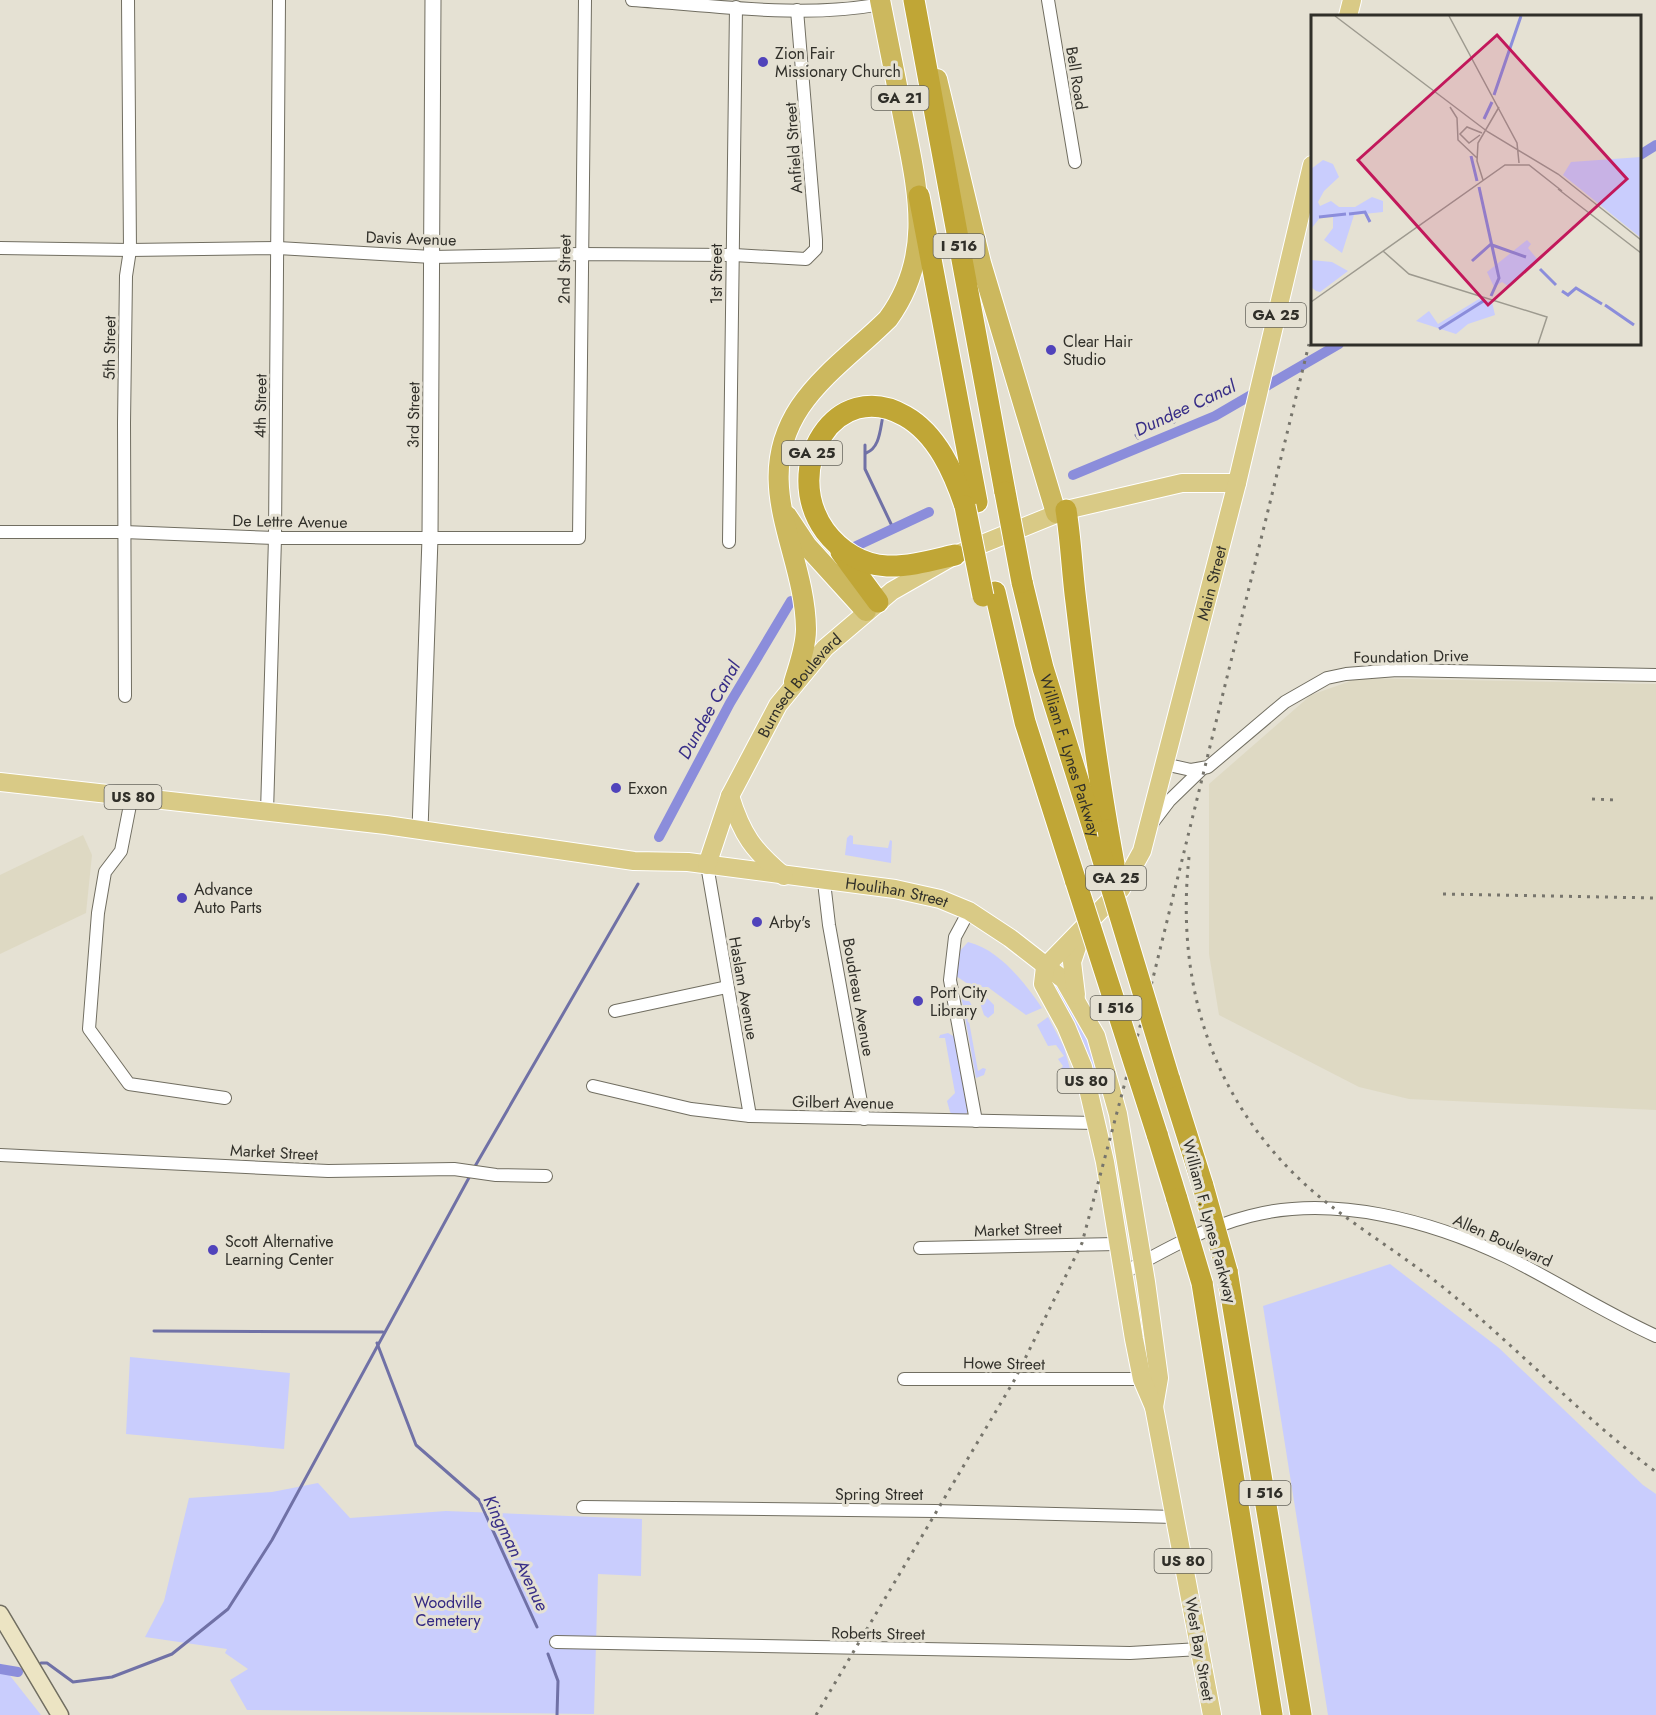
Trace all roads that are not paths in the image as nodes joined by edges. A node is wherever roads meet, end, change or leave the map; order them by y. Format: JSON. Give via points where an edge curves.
{"nodes":[{"id":1,"x":128,"y":0,"type":"edge"},
{"id":2,"x":279,"y":0,"type":"edge"},
{"id":3,"x":433,"y":0,"type":"edge"},
{"id":4,"x":585,"y":0,"type":"edge"},
{"id":5,"x":632,"y":0,"type":"edge"},
{"id":6,"x":915,"y":0,"type":"edge"},
{"id":7,"x":1048,"y":0,"type":"edge"},
{"id":8,"x":1352,"y":0,"type":"edge"},
{"id":9,"x":881,"y":2,"type":"edge"},
{"id":10,"x":736,"y":7,"type":"junction"},
{"id":11,"x":797,"y":9,"type":"junction"},
{"id":12,"x":1348,"y":15,"type":"edge"},
{"id":13,"x":1075,"y":162,"type":"dead end"},
{"id":14,"x":1311,"y":169,"type":"edge"},
{"id":15,"x":919,"y":196,"type":"junction"},
{"id":16,"x":0,"y":248,"type":"edge"},
{"id":17,"x":278,"y":248,"type":"junction"},
{"id":18,"x":816,"y":249,"type":"joint"},
{"id":19,"x":130,"y":250,"type":"junction"},
{"id":20,"x":580,"y":254,"type":"junction"},
{"id":21,"x":734,"y":255,"type":"junction"},
{"id":22,"x":432,"y":257,"type":"junction"},
{"id":23,"x":1237,"y":483,"type":"junction"},
{"id":24,"x":778,"y":497,"type":"junction"},
{"id":25,"x":971,"y":504,"type":"junction"},
{"id":26,"x":1066,"y":510,"type":"junction"},
{"id":27,"x":0,"y":532,"type":"edge"},
{"id":28,"x":124,"y":532,"type":"junction"},
{"id":29,"x":828,"y":535,"type":"junction"},
{"id":30,"x":275,"y":538,"type":"junction"},
{"id":31,"x":430,"y":538,"type":"junction"},
{"id":32,"x":579,"y":538,"type":"joint"},
{"id":33,"x":729,"y":542,"type":"dead end"},
{"id":34,"x":955,"y":555,"type":"junction"},
{"id":35,"x":872,"y":606,"type":"junction"},
{"id":36,"x":1656,"y":675,"type":"edge"},
{"id":37,"x":794,"y":682,"type":"junction"},
{"id":38,"x":125,"y":696,"type":"dead end"},
{"id":39,"x":1164,"y":764,"type":"junction"},
{"id":40,"x":1202,"y":769,"type":"junction"},
{"id":41,"x":0,"y":782,"type":"edge"},
{"id":42,"x":730,"y":796,"type":"junction"},
{"id":43,"x":134,"y":797,"type":"junction"},
{"id":44,"x":267,"y":812,"type":"junction"},
{"id":45,"x":1149,"y":828,"type":"junction"},
{"id":46,"x":420,"y":830,"type":"junction"},
{"id":47,"x":1103,"y":839,"type":"junction"},
{"id":48,"x":707,"y":865,"type":"junction"},
{"id":49,"x":784,"y":876,"type":"junction"},
{"id":50,"x":824,"y":882,"type":"junction"},
{"id":51,"x":969,"y":912,"type":"junction"},
{"id":52,"x":1125,"y":927,"type":"joint"},
{"id":53,"x":1084,"y":929,"type":"junction"},
{"id":54,"x":1045,"y":967,"type":"junction"},
{"id":55,"x":727,"y":987,"type":"junction"},
{"id":56,"x":1077,"y":1000,"type":"junction"},
{"id":57,"x":615,"y":1011,"type":"dead end"},
{"id":58,"x":593,"y":1086,"type":"dead end"},
{"id":59,"x":225,"y":1098,"type":"dead end"},
{"id":60,"x":750,"y":1116,"type":"junction"},
{"id":61,"x":864,"y":1119,"type":"junction"},
{"id":62,"x":976,"y":1121,"type":"junction"},
{"id":63,"x":1096,"y":1123,"type":"junction"},
{"id":64,"x":0,"y":1155,"type":"edge"},
{"id":65,"x":546,"y":1176,"type":"dead end"},
{"id":66,"x":1117,"y":1244,"type":"junction"},
{"id":67,"x":920,"y":1248,"type":"dead end"},
{"id":68,"x":1142,"y":1262,"type":"junction"},
{"id":69,"x":1122,"y":1274,"type":"junction"},
{"id":70,"x":1656,"y":1336,"type":"edge"},
{"id":71,"x":904,"y":1379,"type":"dead end"},
{"id":72,"x":1142,"y":1379,"type":"junction"},
{"id":73,"x":1154,"y":1407,"type":"junction"},
{"id":74,"x":583,"y":1507,"type":"dead end"},
{"id":75,"x":1175,"y":1517,"type":"junction"},
{"id":76,"x":0,"y":1614,"type":"edge"},
{"id":77,"x":556,"y":1642,"type":"dead end"},
{"id":78,"x":1200,"y":1649,"type":"junction"},
{"id":79,"x":60,"y":1715,"type":"edge"},
{"id":80,"x":1212,"y":1715,"type":"edge"},
{"id":81,"x":1272,"y":1715,"type":"edge"},
{"id":82,"x":1301,"y":1715,"type":"edge"}],
"edges":[{"from":1,"to":19,"type":"street","name":"5th Street"},
{"from":2,"to":17,"type":"street","name":"4th Street"},
{"from":3,"to":22,"type":"street","name":"3rd Street"},
{"from":4,"to":20,"type":"street","name":"2nd Street"},
{"from":5,"to":10,"type":"street"},
{"from":6,"to":26,"type":"highway","via":[[981,263],[1046,473]]},
{"from":6,"to":47,"type":"highway","name":"William F. Lynes Parkway","number":"I 516","bridge":true,"via":[[1022,582],[1043,669]]},
{"from":7,"to":13,"type":"street","name":"Bell Road"},
{"from":8,"to":12,"type":"main road"},
{"from":9,"to":11,"type":"street","via":[[851,10]]},
{"from":9,"to":15,"type":"highway","number":"GA 21"},
{"from":10,"to":11,"type":"street"},
{"from":10,"to":21,"type":"street","name":"1st Street"},
{"from":11,"to":18,"type":"street","name":"Anfield Street"},
{"from":14,"to":23,"type":"main road","name":"Main Street","number":"GA 25"},
{"from":15,"to":24,"type":"highway","via":[[917,253],[907,288],[888,319],[800,407],[779,459]]},
{"from":15,"to":25,"type":"highway","name":"William F. Lynes Parkway","number":"I 516"},
{"from":16,"to":19,"type":"street","name":"Davis Avenue"},
{"from":17,"to":19,"type":"street","name":"Davis Avenue"},
{"from":17,"to":22,"type":"street","name":"Davis Avenue"},
{"from":17,"to":30,"type":"street","name":"4th Street"},
{"from":18,"to":21,"type":"street","name":"Davis Avenue","via":[[806,260]]},
{"from":19,"to":28,"type":"street","name":"5th Street","via":[[126,276]]},
{"from":20,"to":21,"type":"street","name":"Davis Avenue"},
{"from":20,"to":22,"type":"street","name":"Davis Avenue"},
{"from":20,"to":32,"type":"street","name":"2nd Street"},
{"from":21,"to":33,"type":"street","name":"1st Street"},
{"from":22,"to":31,"type":"street","name":"3rd Street"},
{"from":23,"to":26,"type":"main road","number":"GA 25","via":[[1182,483]]},
{"from":23,"to":39,"type":"main road","name":"Main Street"},
{"from":24,"to":35,"type":"highway","via":[[807,546]]},
{"from":24,"to":37,"type":"highway","via":[[805,617],[805,640]]},
{"from":25,"to":29,"type":"highway","number":"GA 25","via":[[943,455],[921,429],[897,412],[859,410],[828,427],[812,450],[808,492]]},
{"from":25,"to":81,"type":"highway","name":"William F. Lynes Parkway","number":"I 516","bridge":true,"via":[[989,594],[1025,722],[1202,1284]]},
{"from":26,"to":34,"type":"main road","number":"GA 25"},
{"from":26,"to":47,"type":"highway","number":"GA 25"},
{"from":27,"to":28,"type":"street","name":"De Lettre Avenue"},
{"from":28,"to":30,"type":"street","name":"De Lettre Avenue"},
{"from":28,"to":38,"type":"street","name":"5th Street"},
{"from":29,"to":34,"type":"highway","number":"GA 25","via":[[853,556],[888,566]]},
{"from":29,"to":35,"type":"highway"},
{"from":30,"to":31,"type":"street","name":"De Lettre Avenue"},
{"from":30,"to":44,"type":"street","name":"4th Street"},
{"from":31,"to":32,"type":"street","name":"De Lettre Avenue"},
{"from":31,"to":46,"type":"street","name":"3rd Street"},
{"from":34,"to":35,"type":"main road","name":"Burnsed Boulevard"},
{"from":35,"to":37,"type":"main road","name":"Burnsed Boulevard"},
{"from":36,"to":40,"type":"street","name":"Foundation Drive","via":[[1397,670],[1346,674],[1327,678],[1285,702],[1214,764]]},
{"from":37,"to":42,"type":"main road","name":"Burnsed Boulevard","via":[[761,733]]},
{"from":39,"to":40,"type":"street"},
{"from":39,"to":45,"type":"main road","name":"Main Street"},
{"from":40,"to":45,"type":"street","name":"Foundation Drive","via":[[1169,801]]},
{"from":41,"to":43,"type":"main road","number":"US 80"},
{"from":42,"to":48,"type":"main road","name":"Burnsed Boulevard"},
{"from":42,"to":49,"type":"main road","via":[[752,847]]},
{"from":43,"to":44,"type":"main road","number":"US 80"},
{"from":43,"to":59,"type":"street","via":[[121,851],[105,872],[89,1029],[129,1084]]},
{"from":44,"to":46,"type":"main road","number":"US 80"},
{"from":45,"to":53,"type":"main road","name":"Main Street","via":[[1121,889]]},
{"from":46,"to":48,"type":"main road","number":"US 80","via":[[634,861]]},
{"from":47,"to":52,"type":"highway","number":"GA 25","bridge":true},
{"from":48,"to":49,"type":"main road","number":"US 80"},
{"from":48,"to":55,"type":"street","name":"Haslam Avenue"},
{"from":49,"to":50,"type":"main road","number":"US 80"},
{"from":50,"to":51,"type":"main road","name":"Houlihan Street","number":"US 80","via":[[910,892],[940,899]]},
{"from":50,"to":61,"type":"street","name":"Boudreau Avenue"},
{"from":51,"to":54,"type":"main road","number":"US 80"},
{"from":51,"to":62,"type":"street","via":[[955,937],[950,980]]},
{"from":52,"to":82,"type":"highway","name":"William F. Lynes Parkway","number":"I 516","bridge":true,"via":[[1227,1271]]},
{"from":53,"to":54,"type":"main road","name":"Main Street"},
{"from":53,"to":56,"type":"main road","via":[[1072,962]]},
{"from":54,"to":56,"type":"main road","number":"US 80","via":[[1064,980]]},
{"from":54,"to":63,"type":"main road","number":"US 80","via":[[1043,984],[1076,1047]]},
{"from":55,"to":57,"type":"street"},
{"from":55,"to":60,"type":"street","name":"Haslam Avenue"},
{"from":56,"to":68,"type":"main road","name":"West Bay Street","number":"US 80","via":[[1104,1058],[1118,1114]]},
{"from":58,"to":60,"type":"street","name":"Gilbert Avenue","via":[[691,1109]]},
{"from":60,"to":61,"type":"street","name":"Gilbert Avenue"},
{"from":61,"to":62,"type":"street","name":"Gilbert Avenue"},
{"from":62,"to":63,"type":"street","name":"Gilbert Avenue"},
{"from":63,"to":66,"type":"main road","name":"West Bay Street","number":"US 80"},
{"from":64,"to":65,"type":"street","name":"Market Street","via":[[328,1171],[454,1169]]},
{"from":66,"to":67,"type":"street","name":"Market Street"},
{"from":66,"to":69,"type":"main road","name":"West Bay Street","number":"US 80"},
{"from":68,"to":69,"type":"street","name":"Allen Boulevard"},
{"from":68,"to":70,"type":"street","name":"Allen Boulevard","via":[[1252,1215],[1310,1209],[1370,1214],[1469,1240]]},
{"from":68,"to":73,"type":"main road","name":"West Bay Street","number":"US 80","via":[[1159,1378]]},
{"from":69,"to":72,"type":"main road","name":"West Bay Street","number":"US 80"},
{"from":71,"to":72,"type":"street","name":"Howe Street"},
{"from":72,"to":73,"type":"main road","name":"West Bay Street","number":"US 80"},
{"from":73,"to":75,"type":"main road","name":"West Bay Street","number":"US 80"},
{"from":74,"to":75,"type":"street","name":"Spring Street"},
{"from":75,"to":78,"type":"main road","name":"West Bay Street","number":"US 80"},
{"from":76,"to":79,"type":"main road"},
{"from":77,"to":78,"type":"street","name":"Roberts Street","via":[[1130,1653]]},
{"from":78,"to":80,"type":"main road","name":"West Bay Street","number":"US 80"}]}
